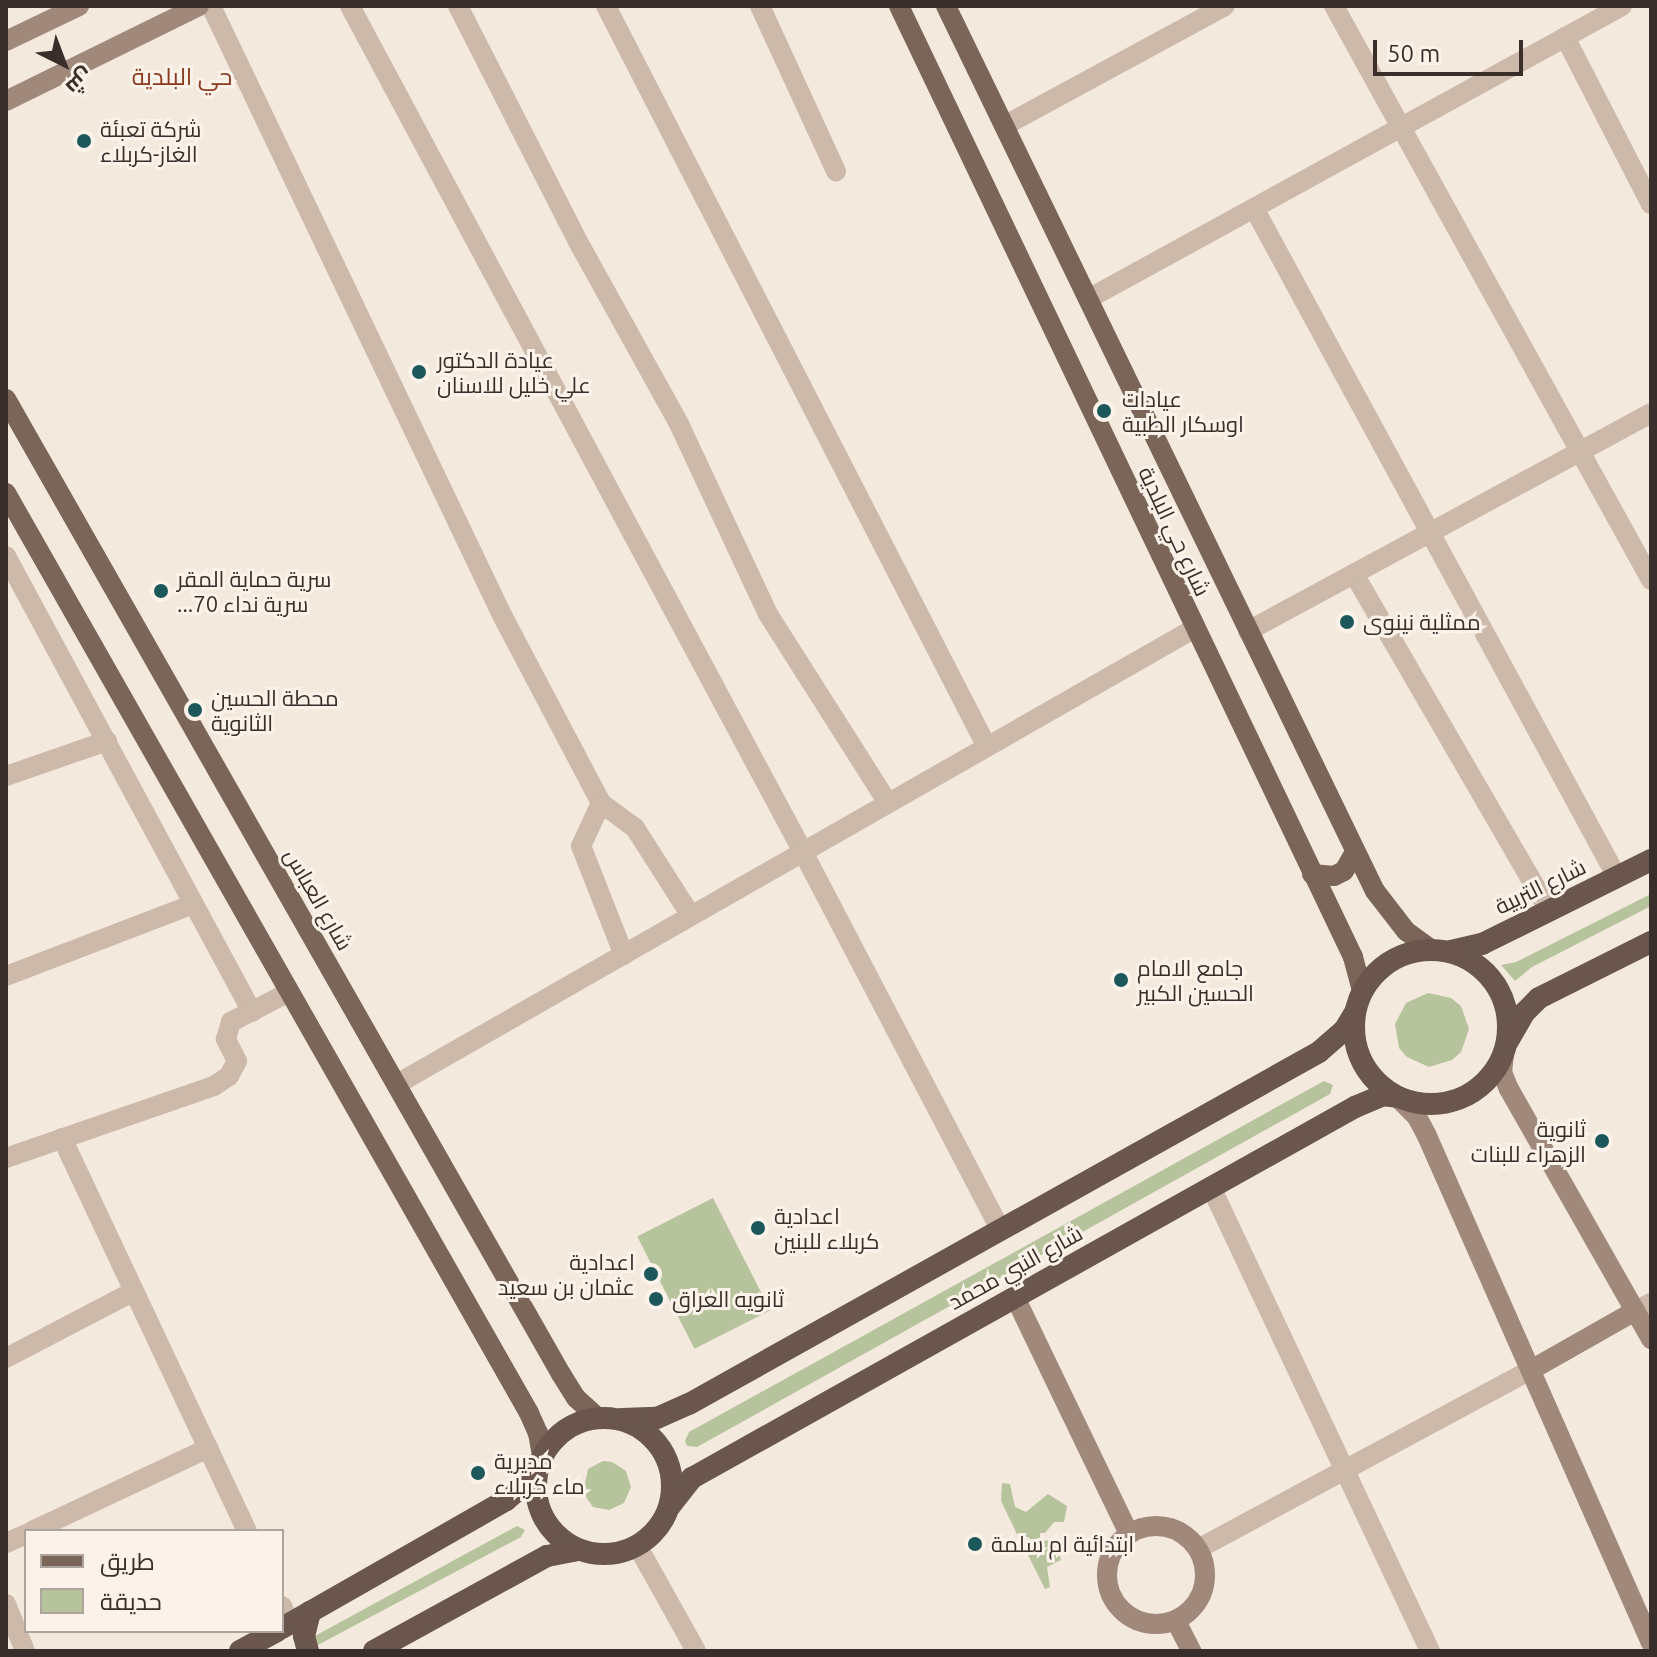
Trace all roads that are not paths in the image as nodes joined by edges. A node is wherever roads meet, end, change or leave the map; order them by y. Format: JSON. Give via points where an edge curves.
{"nodes":[{"id":1,"x":79,"y":6,"type":"edge"},
{"id":2,"x":199,"y":6,"type":"edge"},
{"id":3,"x":211,"y":6,"type":"edge"},
{"id":4,"x":350,"y":6,"type":"edge"},
{"id":5,"x":458,"y":6,"type":"edge"},
{"id":6,"x":606,"y":6,"type":"edge"},
{"id":7,"x":760,"y":6,"type":"edge"},
{"id":8,"x":899,"y":6,"type":"edge"},
{"id":9,"x":946,"y":6,"type":"edge"},
{"id":10,"x":1225,"y":6,"type":"edge"},
{"id":11,"x":1334,"y":6,"type":"edge"},
{"id":12,"x":1622,"y":6,"type":"edge"},
{"id":13,"x":1565,"y":37,"type":"junction"},
{"id":14,"x":6,"y":41,"type":"edge"},
{"id":15,"x":6,"y":101,"type":"edge"},
{"id":16,"x":1004,"y":126,"type":"junction"},
{"id":17,"x":1400,"y":128,"type":"junction"},
{"id":18,"x":836,"y":171,"type":"dead end"},
{"id":19,"x":1651,"y":204,"type":"edge"},
{"id":20,"x":1254,"y":208,"type":"junction"},
{"id":21,"x":1088,"y":299,"type":"junction"},
{"id":22,"x":6,"y":399,"type":"edge"},
{"id":23,"x":1651,"y":413,"type":"edge"},
{"id":24,"x":1580,"y":451,"type":"junction"},
{"id":25,"x":6,"y":493,"type":"edge"},
{"id":26,"x":1430,"y":533,"type":"junction"},
{"id":27,"x":6,"y":556,"type":"edge"},
{"id":28,"x":1354,"y":574,"type":"junction"},
{"id":29,"x":1651,"y":580,"type":"edge"},
{"id":30,"x":14,"y":589,"type":"edge"},
{"id":31,"x":1195,"y":628,"type":"junction"},
{"id":32,"x":1248,"y":631,"type":"junction"},
{"id":33,"x":107,"y":741,"type":"junction"},
{"id":34,"x":987,"y":747,"type":"junction"},
{"id":35,"x":6,"y":776,"type":"edge"},
{"id":36,"x":601,"y":803,"type":"junction"},
{"id":37,"x":888,"y":803,"type":"junction"},
{"id":38,"x":803,"y":852,"type":"junction"},
{"id":39,"x":1355,"y":852,"type":"junction"},
{"id":40,"x":1651,"y":860,"type":"edge"},
{"id":41,"x":1312,"y":874,"type":"junction"},
{"id":42,"x":1617,"y":877,"type":"junction"},
{"id":43,"x":194,"y":904,"type":"junction"},
{"id":44,"x":1549,"y":911,"type":"junction"},
{"id":45,"x":691,"y":916,"type":"junction"},
{"id":46,"x":1651,"y":942,"type":"edge"},
{"id":47,"x":1441,"y":950,"type":"junction"},
{"id":48,"x":624,"y":955,"type":"junction"},
{"id":49,"x":6,"y":976,"type":"edge"},
{"id":50,"x":1362,"y":991,"type":"junction"},
{"id":51,"x":289,"y":992,"type":"junction"},
{"id":52,"x":252,"y":1012,"type":"junction"},
{"id":53,"x":1354,"y":1014,"type":"junction"},
{"id":54,"x":1504,"y":1054,"type":"junction"},
{"id":55,"x":397,"y":1084,"type":"junction"},
{"id":56,"x":1397,"y":1097,"type":"junction"},
{"id":57,"x":62,"y":1138,"type":"junction"},
{"id":58,"x":6,"y":1158,"type":"edge"},
{"id":59,"x":1211,"y":1187,"type":"junction"},
{"id":60,"x":1000,"y":1229,"type":"junction"},
{"id":61,"x":134,"y":1291,"type":"junction"},
{"id":62,"x":1015,"y":1297,"type":"junction"},
{"id":63,"x":1643,"y":1307,"type":"edge"},
{"id":64,"x":1651,"y":1339,"type":"edge"},
{"id":65,"x":6,"y":1358,"type":"edge"},
{"id":66,"x":1531,"y":1370,"type":"junction"},
{"id":67,"x":597,"y":1417,"type":"junction"},
{"id":68,"x":622,"y":1419,"type":"junction"},
{"id":69,"x":208,"y":1448,"type":"junction"},
{"id":70,"x":539,"y":1465,"type":"junction"},
{"id":71,"x":1345,"y":1471,"type":"junction"},
{"id":72,"x":670,"y":1506,"type":"junction"},
{"id":73,"x":36,"y":1529,"type":"edge"},
{"id":74,"x":246,"y":1529,"type":"edge"},
{"id":75,"x":1129,"y":1534,"type":"junction"},
{"id":76,"x":637,"y":1545,"type":"junction"},
{"id":77,"x":1198,"y":1549,"type":"junction"},
{"id":78,"x":579,"y":1550,"type":"junction"},
{"id":79,"x":7,"y":1610,"type":"edge"},
{"id":80,"x":310,"y":1612,"type":"junction"},
{"id":81,"x":1176,"y":1621,"type":"junction"},
{"id":82,"x":284,"y":1622,"type":"edge"},
{"id":83,"x":272,"y":1633,"type":"edge"},
{"id":84,"x":1651,"y":1643,"type":"edge"},
{"id":85,"x":258,"y":1648,"type":"edge"},
{"id":86,"x":25,"y":1651,"type":"edge"},
{"id":87,"x":308,"y":1651,"type":"edge"},
{"id":88,"x":374,"y":1651,"type":"edge"},
{"id":89,"x":696,"y":1651,"type":"edge"},
{"id":90,"x":1191,"y":1651,"type":"edge"},
{"id":91,"x":1430,"y":1651,"type":"edge"}],
"edges":[{"from":1,"to":14,"type":"main road"},
{"from":2,"to":15,"type":"main road"},
{"from":3,"to":36,"type":"street","via":[[503,617]]},
{"from":4,"to":38,"type":"street"},
{"from":5,"to":37,"type":"street","via":[[679,424],[768,614]]},
{"from":6,"to":34,"type":"street"},
{"from":7,"to":18,"type":"street"},
{"from":8,"to":31,"type":"main road","name":"شارع حي البلدية"},
{"from":9,"to":16,"type":"main road","name":"شارع حي البلدية"},
{"from":10,"to":16,"type":"street"},
{"from":11,"to":17,"type":"street"},
{"from":12,"to":13,"type":"street"},
{"from":13,"to":17,"type":"street"},
{"from":13,"to":19,"type":"street"},
{"from":16,"to":21,"type":"main road","name":"شارع حي البلدية"},
{"from":17,"to":20,"type":"street"},
{"from":17,"to":24,"type":"street"},
{"from":20,"to":21,"type":"street"},
{"from":20,"to":26,"type":"street"},
{"from":21,"to":32,"type":"main road","name":"شارع حي البلدية"},
{"from":22,"to":55,"type":"main road","name":"شارع العباس"},
{"from":23,"to":24,"type":"street"},
{"from":24,"to":26,"type":"street"},
{"from":24,"to":29,"type":"street"},
{"from":25,"to":51,"type":"main road"},
{"from":26,"to":28,"type":"street"},
{"from":26,"to":42,"type":"street"},
{"from":27,"to":30,"type":"street"},
{"from":28,"to":32,"type":"street"},
{"from":28,"to":44,"type":"street"},
{"from":30,"to":33,"type":"street"},
{"from":31,"to":34,"type":"street"},
{"from":31,"to":41,"type":"main road","name":"شارع حي البلدية"},
{"from":32,"to":39,"type":"main road","name":"شارع حي البلدية"},
{"from":33,"to":35,"type":"street"},
{"from":33,"to":43,"type":"street"},
{"from":34,"to":37,"type":"street"},
{"from":36,"to":45,"type":"street","via":[[635,828]]},
{"from":36,"to":48,"type":"street","via":[[581,846]]},
{"from":37,"to":38,"type":"street"},
{"from":38,"to":45,"type":"street"},
{"from":38,"to":60,"type":"street"},
{"from":39,"to":41,"type":"main road","via":[[1344,871],[1323,877]]},
{"from":39,"to":47,"type":"main road","name":"شارع حي البلدية","via":[[1399,923],[1413,938]]},
{"from":40,"to":42,"type":"highway","name":"شارع التربية"},
{"from":41,"to":50,"type":"main road","name":"شارع حي البلدية","via":[[1353,957]]},
{"from":42,"to":44,"type":"highway","name":"شارع التربية"},
{"from":43,"to":49,"type":"street"},
{"from":43,"to":52,"type":"street"},
{"from":44,"to":47,"type":"highway","name":"شارع التربية","via":[[1482,944]]},
{"from":45,"to":48,"type":"street"},
{"from":46,"to":54,"type":"highway","via":[[1539,998],[1517,1023]]},
{"from":47,"to":50,"type":"highway","via":[[1396,957]]},
{"from":47,"to":54,"type":"highway","via":[[1488,973],[1500,991],[1507,1011]]},
{"from":48,"to":55,"type":"street"},
{"from":50,"to":53,"type":"highway"},
{"from":51,"to":52,"type":"street"},
{"from":51,"to":70,"type":"main road","via":[[529,1413],[538,1433]]},
{"from":52,"to":57,"type":"street","via":[[227,1029],[237,1061],[229,1076],[214,1086]]},
{"from":53,"to":56,"type":"highway","via":[[1361,1063]]},
{"from":53,"to":60,"type":"highway","name":"شارع النبي محمد","via":[[1319,1052]]},
{"from":54,"to":56,"type":"highway","via":[[1491,1076],[1459,1098],[1422,1104]]},
{"from":54,"to":63,"type":"main road","via":[[1502,1072],[1509,1089]]},
{"from":55,"to":67,"type":"main road","name":"شارع العباس","via":[[568,1387]]},
{"from":56,"to":59,"type":"highway","name":"شارع النبي محمد","via":[[1383,1095],[1355,1107]]},
{"from":56,"to":66,"type":"main road","via":[[1422,1125]]},
{"from":57,"to":58,"type":"street"},
{"from":57,"to":61,"type":"street"},
{"from":59,"to":62,"type":"highway","name":"شارع النبي محمد"},
{"from":59,"to":71,"type":"street"},
{"from":60,"to":68,"type":"highway","name":"شارع النبي محمد","via":[[689,1404],[657,1418]]},
{"from":61,"to":65,"type":"street"},
{"from":61,"to":69,"type":"street"},
{"from":62,"to":72,"type":"highway","name":"شارع النبي محمد","via":[[692,1478]]},
{"from":62,"to":75,"type":"main road"},
{"from":63,"to":64,"type":"main road"},
{"from":63,"to":66,"type":"main road"},
{"from":66,"to":71,"type":"street"},
{"from":66,"to":84,"type":"main road"},
{"from":67,"to":68,"type":"highway"},
{"from":67,"to":70,"type":"highway","via":[[559,1434]]},
{"from":68,"to":72,"type":"highway","via":[[639,1426],[664,1452],[671,1469]]},
{"from":69,"to":73,"type":"street"},
{"from":69,"to":74,"type":"street"},
{"from":70,"to":78,"type":"highway","via":[[541,1514],[557,1536]]},
{"from":70,"to":80,"type":"highway","via":[[506,1500]]},
{"from":71,"to":77,"type":"street"},
{"from":71,"to":91,"type":"street"},
{"from":72,"to":76,"type":"highway","via":[[662,1522]]},
{"from":75,"to":77,"type":"main road","via":[[1142,1528],[1170,1528]]},
{"from":75,"to":81,"type":"main road","via":[[1118,1543],[1107,1570],[1112,1599],[1133,1619]]},
{"from":76,"to":78,"type":"highway","via":[[619,1553]]},
{"from":76,"to":89,"type":"street"},
{"from":77,"to":81,"type":"main road","via":[[1205,1567],[1202,1593]]},
{"from":78,"to":88,"type":"highway","via":[[547,1556]]},
{"from":79,"to":86,"type":"street"},
{"from":80,"to":82,"type":"highway"},
{"from":80,"to":87,"type":"highway","via":[[304,1636]]},
{"from":81,"to":90,"type":"main road"},
{"from":83,"to":85,"type":"highway"}]}
